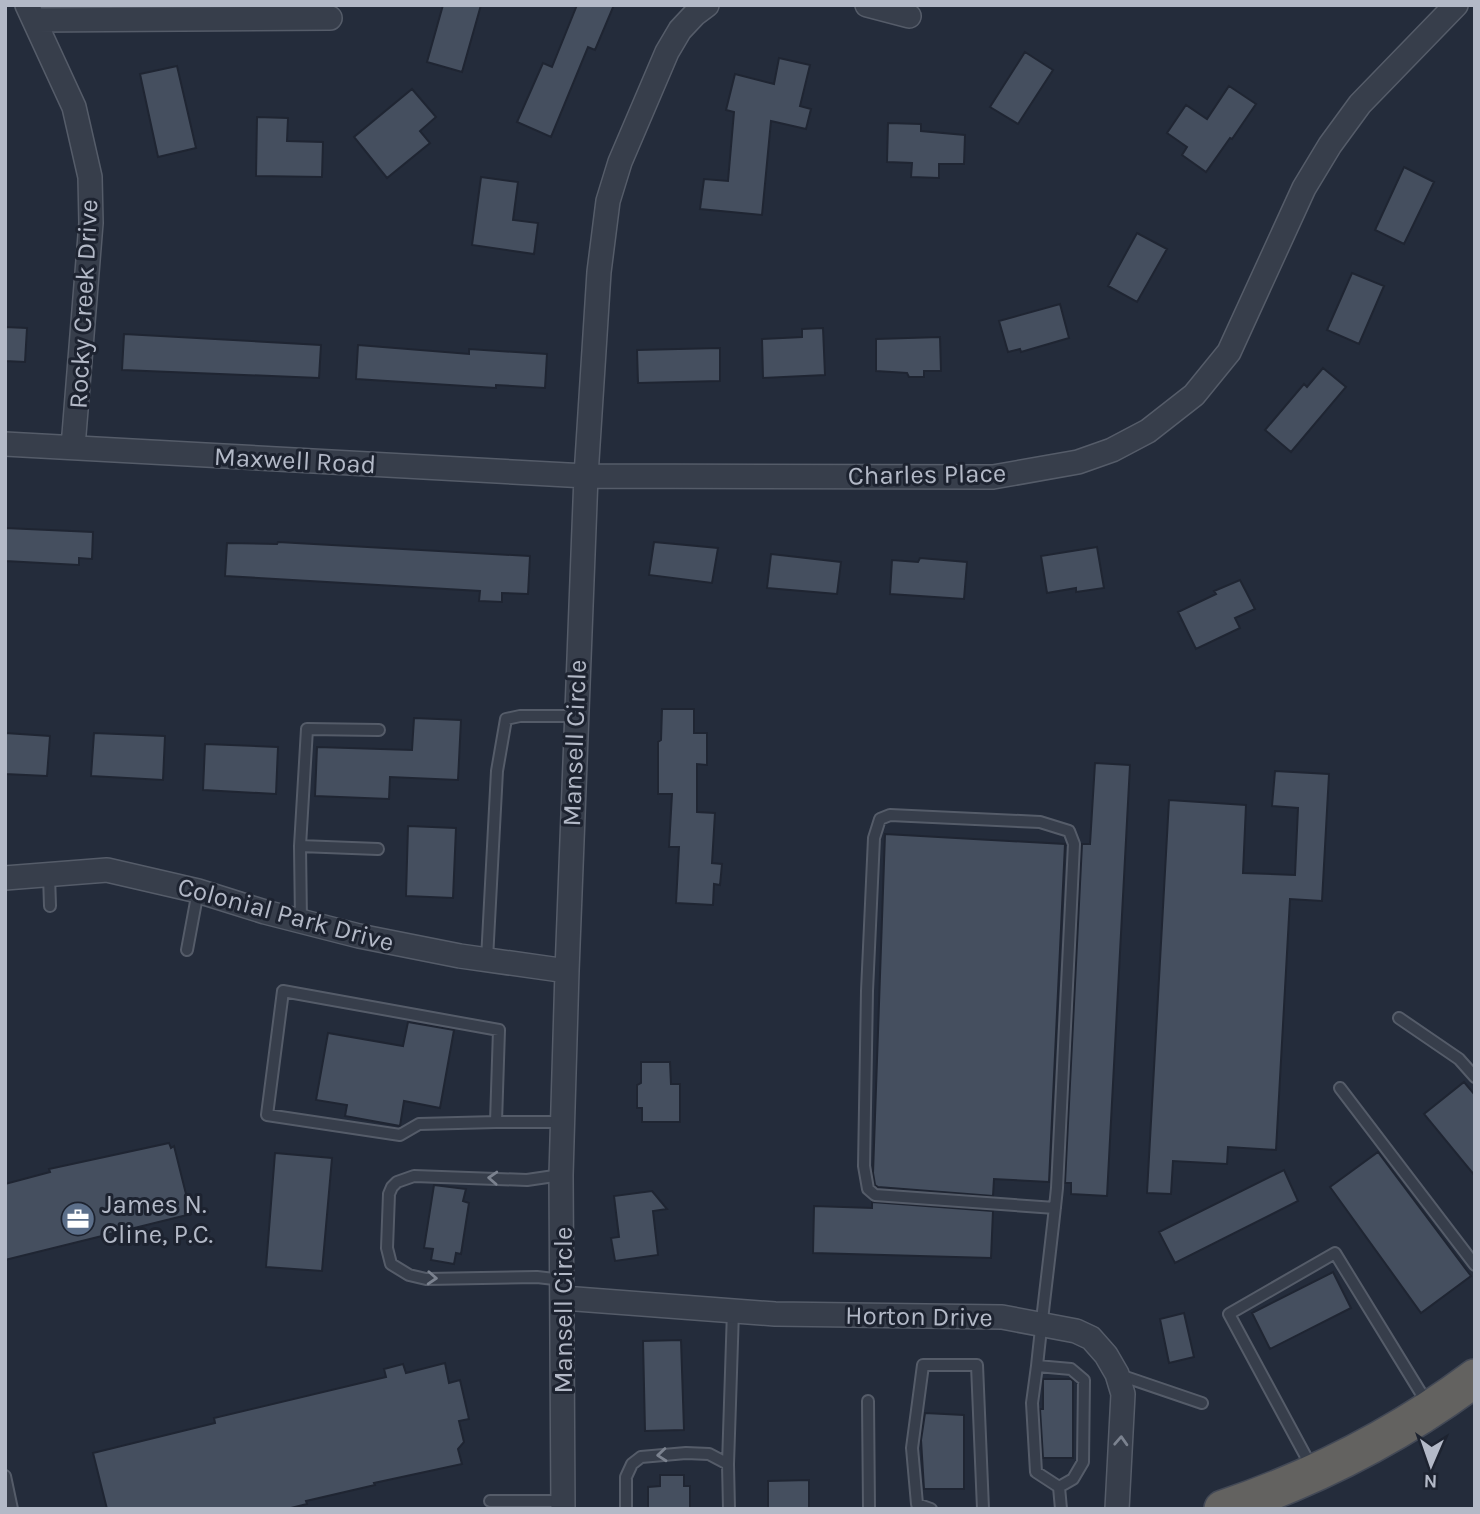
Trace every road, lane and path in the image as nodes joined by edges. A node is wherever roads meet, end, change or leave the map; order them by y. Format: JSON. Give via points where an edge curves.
{"nodes":[{"id":1,"x":707,"y":5,"type":"edge"},
{"id":2,"x":867,"y":5,"type":"edge"},
{"id":3,"x":1456,"y":5,"type":"edge"},
{"id":4,"x":31,"y":13,"type":"edge"},
{"id":5,"x":909,"y":16,"type":"dead end"},
{"id":6,"x":330,"y":18,"type":"dead end"},
{"id":7,"x":5,"y":444,"type":"edge"},
{"id":8,"x":74,"y":447,"type":"junction"},
{"id":9,"x":586,"y":476,"type":"junction"},
{"id":10,"x":575,"y":716,"type":"junction"},
{"id":11,"x":379,"y":730,"type":"dead end"},
{"id":12,"x":300,"y":846,"type":"junction"},
{"id":13,"x":378,"y":849,"type":"dead end"},
{"id":14,"x":48,"y":875,"type":"junction"},
{"id":15,"x":5,"y":878,"type":"edge"},
{"id":16,"x":198,"y":891,"type":"junction"},
{"id":17,"x":50,"y":906,"type":"dead end"},
{"id":18,"x":301,"y":921,"type":"junction"},
{"id":19,"x":187,"y":950,"type":"dead end"},
{"id":20,"x":487,"y":959,"type":"junction"},
{"id":21,"x":566,"y":971,"type":"junction"},
{"id":22,"x":1399,"y":1018,"type":"dead end"},
{"id":23,"x":1475,"y":1077,"type":"edge"},
{"id":24,"x":1340,"y":1088,"type":"dead end"},
{"id":25,"x":496,"y":1122,"type":"junction"},
{"id":26,"x":563,"y":1122,"type":"junction"},
{"id":27,"x":561,"y":1175,"type":"junction"},
{"id":28,"x":1055,"y":1208,"type":"junction"},
{"id":29,"x":1475,"y":1265,"type":"edge"},
{"id":30,"x":563,"y":1289,"type":"junction"},
{"id":31,"x":733,"y":1311,"type":"junction"},
{"id":32,"x":1041,"y":1323,"type":"junction"},
{"id":33,"x":1037,"y":1366,"type":"junction"},
{"id":34,"x":1117,"y":1374,"type":"junction"},
{"id":35,"x":1475,"y":1378,"type":"edge"},
{"id":36,"x":868,"y":1401,"type":"dead end"},
{"id":37,"x":1202,"y":1403,"type":"dead end"},
{"id":38,"x":1430,"y":1408,"type":"junction"},
{"id":39,"x":727,"y":1464,"type":"junction"},
{"id":40,"x":5,"y":1476,"type":"edge"},
{"id":41,"x":1295,"y":1485,"type":"junction"},
{"id":42,"x":1059,"y":1487,"type":"junction"},
{"id":43,"x":490,"y":1502,"type":"dead end"},
{"id":44,"x":563,"y":1505,"type":"edge"},
{"id":45,"x":12,"y":1509,"type":"edge"},
{"id":46,"x":626,"y":1509,"type":"edge"},
{"id":47,"x":729,"y":1509,"type":"edge"},
{"id":48,"x":869,"y":1509,"type":"edge"},
{"id":49,"x":931,"y":1509,"type":"edge"},
{"id":50,"x":983,"y":1509,"type":"edge"},
{"id":51,"x":1061,"y":1509,"type":"edge"},
{"id":52,"x":1117,"y":1509,"type":"edge"},
{"id":53,"x":1223,"y":1509,"type":"edge"}],
"edges":[{"from":1,"to":9,"type":"street","name":"Mansell Circle","via":[[680,30],[667,52],[608,201]]},
{"from":2,"to":5,"type":"street"},
{"from":3,"to":9,"type":"street","name":"Charles Place","via":[[1360,104],[1330,145],[1304,188],[1229,352],[1194,395],[1148,432],[1078,462],[993,477]]},
{"from":4,"to":6,"type":"street"},
{"from":4,"to":8,"type":"street","name":"Rocky Creek Drive","via":[[74,107],[89,177],[91,223]]},
{"from":7,"to":8,"type":"street","name":"Maxwell Road"},
{"from":8,"to":9,"type":"street","name":"Maxwell Road"},
{"from":9,"to":10,"type":"street","name":"Mansell Circle"},
{"from":10,"to":20,"type":"lane","via":[[506,719],[497,771]]},
{"from":10,"to":21,"type":"street","name":"Mansell Circle"},
{"from":11,"to":12,"type":"lane","via":[[307,729]]},
{"from":12,"to":13,"type":"lane"},
{"from":12,"to":18,"type":"lane"},
{"from":14,"to":15,"type":"street","name":"Colonial Park Drive"},
{"from":14,"to":16,"type":"street","name":"Colonial Park Drive","via":[[107,870]]},
{"from":14,"to":17,"type":"lane"},
{"from":16,"to":18,"type":"street","name":"Colonial Park Drive"},
{"from":16,"to":19,"type":"lane"},
{"from":18,"to":20,"type":"street","name":"Colonial Park Drive"},
{"from":20,"to":21,"type":"street","name":"Colonial Park Drive"},
{"from":21,"to":26,"type":"street","name":"Mansell Circle"},
{"from":22,"to":23,"type":"lane","via":[[1459,1059]]},
{"from":24,"to":29,"type":"lane"},
{"from":25,"to":25,"type":"lane","via":[[499,1030],[283,991],[267,1115],[400,1135],[419,1124]]},
{"from":25,"to":26,"type":"lane"},
{"from":26,"to":27,"type":"street","name":"Mansell Circle"},
{"from":27,"to":30,"type":"street","name":"Mansell Circle"},
{"from":27,"to":30,"type":"lane","one_way":true,"via":[[527,1180],[404,1179],[389,1194],[387,1248],[391,1264],[426,1279],[537,1277]]},
{"from":28,"to":28,"type":"lane","via":[[1074,844],[1069,831],[1040,822],[890,815],[880,819],[874,838],[867,990],[864,1166],[868,1189],[876,1195]]},
{"from":28,"to":32,"type":"lane"},
{"from":30,"to":31,"type":"street","name":"Horton Drive"},
{"from":30,"to":44,"type":"street","name":"Mansell Circle"},
{"from":31,"to":32,"type":"street","name":"Horton Drive","via":[[1002,1317]]},
{"from":31,"to":39,"type":"lane"},
{"from":32,"to":33,"type":"lane"},
{"from":32,"to":34,"type":"street","name":"Horton Drive","via":[[1091,1338]]},
{"from":33,"to":42,"type":"lane","via":[[1032,1403],[1037,1472]]},
{"from":33,"to":42,"type":"lane","via":[[1072,1370],[1084,1380],[1083,1462],[1073,1479]]},
{"from":34,"to":37,"type":"lane"},
{"from":52,"to":34,"type":"street","name":"Horton Drive","one_way":true,"via":[[1124,1394]]},
{"from":35,"to":38,"type":"highway"},
{"from":36,"to":48,"type":"lane"},
{"from":38,"to":41,"type":"highway"},
{"from":38,"to":41,"type":"lane","via":[[1335,1253],[1229,1314]]},
{"from":39,"to":46,"type":"lane","one_way":true,"via":[[709,1454],[641,1457],[625,1477]]},
{"from":39,"to":47,"type":"lane"},
{"from":40,"to":45,"type":"lane"},
{"from":41,"to":53,"type":"highway"},
{"from":42,"to":51,"type":"lane"},
{"from":43,"to":44,"type":"lane"},
{"from":49,"to":50,"type":"lane","via":[[917,1504],[912,1448],[923,1365],[977,1365]]}]}
